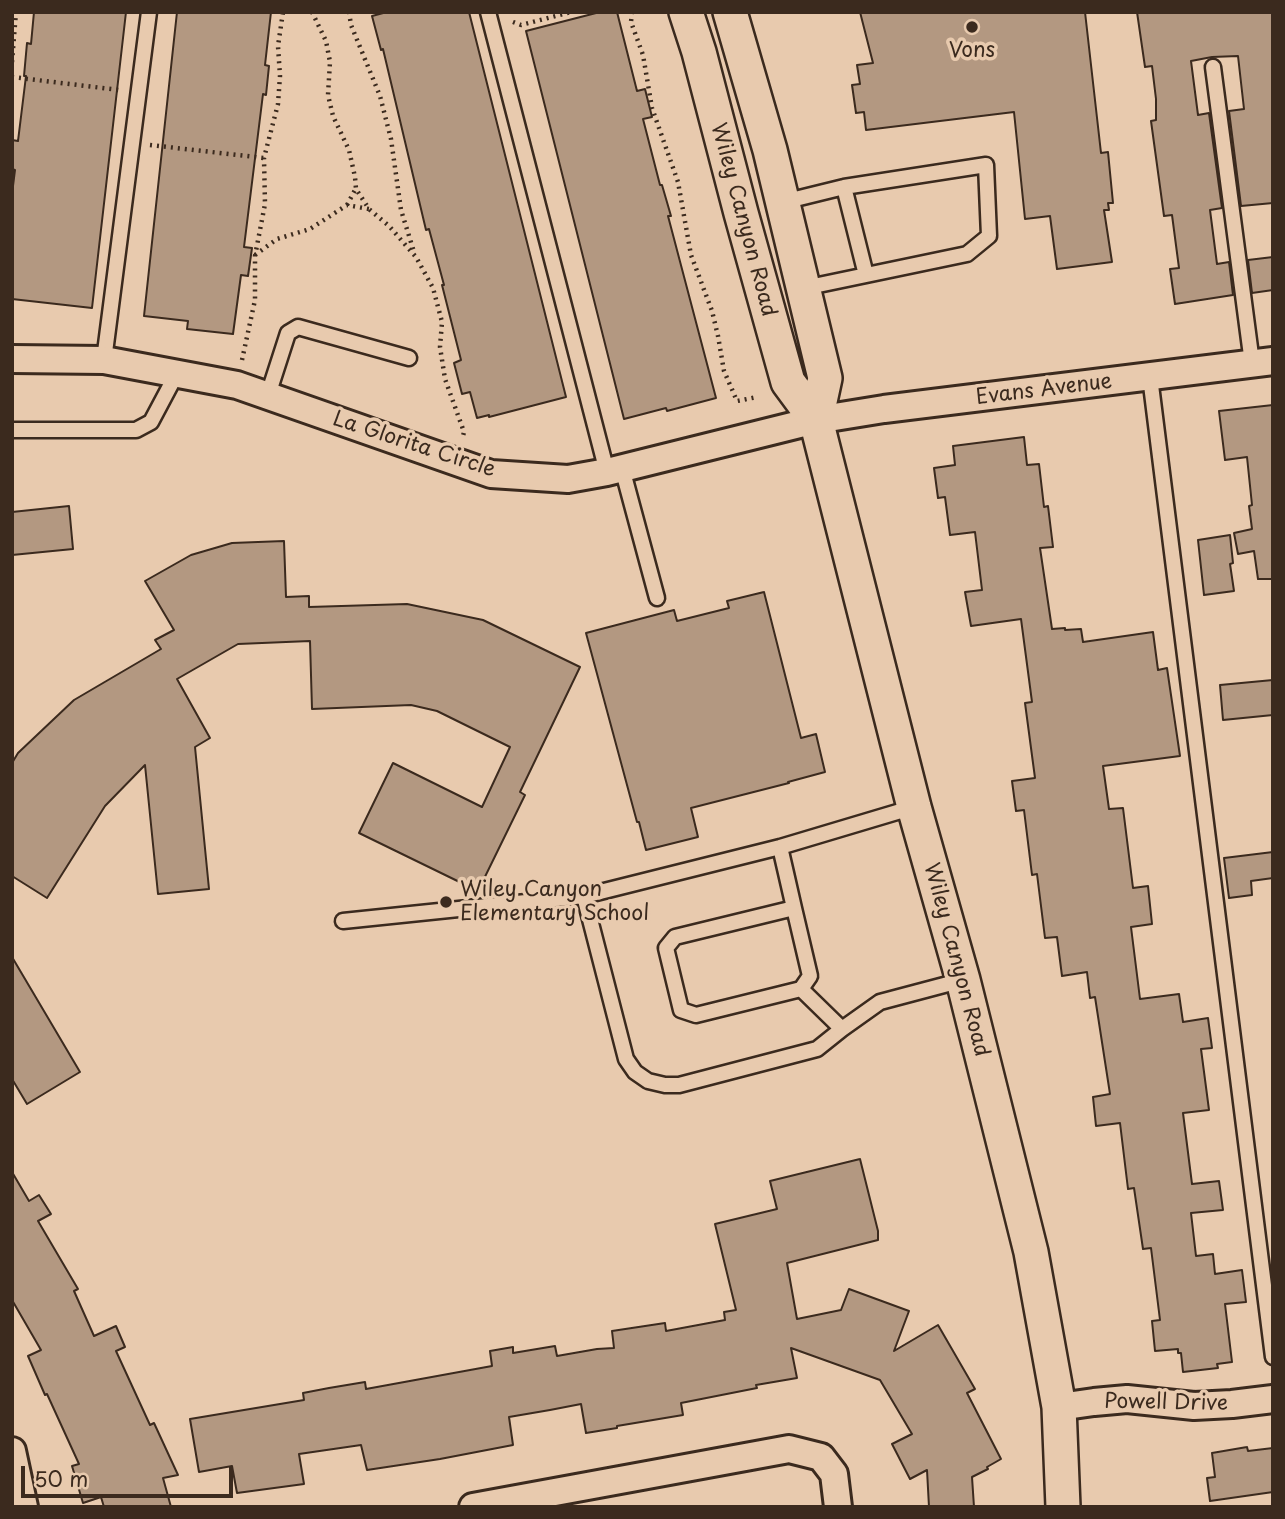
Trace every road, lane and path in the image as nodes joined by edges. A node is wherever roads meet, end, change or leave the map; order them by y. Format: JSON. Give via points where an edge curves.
{"nodes":[{"id":1,"x":16,"y":12,"type":"edge"},
{"id":2,"x":149,"y":12,"type":"edge"},
{"id":3,"x":283,"y":12,"type":"edge"},
{"id":4,"x":312,"y":12,"type":"edge"},
{"id":5,"x":349,"y":12,"type":"edge"},
{"id":6,"x":488,"y":12,"type":"edge"},
{"id":7,"x":571,"y":12,"type":"edge"},
{"id":8,"x":632,"y":12,"type":"edge"},
{"id":9,"x":686,"y":12,"type":"edge"},
{"id":10,"x":730,"y":12,"type":"edge"},
{"id":11,"x":510,"y":21,"type":"dead end"},
{"id":12,"x":13,"y":57,"type":"edge"},
{"id":13,"x":1213,"y":67,"type":"dead end"},
{"id":14,"x":12,"y":78,"type":"edge"},
{"id":15,"x":138,"y":92,"type":"junction"},
{"id":16,"x":132,"y":144,"type":"junction"},
{"id":17,"x":264,"y":158,"type":"junction"},
{"id":18,"x":844,"y":187,"type":"junction"},
{"id":19,"x":356,"y":189,"type":"junction"},
{"id":20,"x":783,"y":202,"type":"junction"},
{"id":21,"x":347,"y":205,"type":"junction"},
{"id":22,"x":369,"y":209,"type":"junction"},
{"id":23,"x":741,"y":213,"type":"junction"},
{"id":24,"x":255,"y":256,"type":"junction"},
{"id":25,"x":416,"y":257,"type":"junction"},
{"id":26,"x":866,"y":275,"type":"junction"},
{"id":27,"x":804,"y":288,"type":"junction"},
{"id":28,"x":763,"y":297,"type":"junction"},
{"id":29,"x":409,"y":358,"type":"dead end"},
{"id":30,"x":12,"y":359,"type":"edge"},
{"id":31,"x":104,"y":360,"type":"junction"},
{"id":32,"x":1263,"y":362,"type":"edge"},
{"id":33,"x":177,"y":373,"type":"junction"},
{"id":34,"x":1150,"y":377,"type":"junction"},
{"id":35,"x":237,"y":385,"type":"junction"},
{"id":36,"x":268,"y":395,"type":"junction"},
{"id":37,"x":757,"y":397,"type":"dead end"},
{"id":38,"x":816,"y":420,"type":"junction"},
{"id":39,"x":12,"y":430,"type":"edge"},
{"id":40,"x":457,"y":462,"type":"junction"},
{"id":41,"x":614,"y":470,"type":"junction"},
{"id":42,"x":657,"y":598,"type":"dead end"},
{"id":43,"x":914,"y":807,"type":"junction"},
{"id":44,"x":780,"y":847,"type":"junction"},
{"id":45,"x":584,"y":897,"type":"junction"},
{"id":46,"x":794,"y":908,"type":"junction"},
{"id":47,"x":343,"y":921,"type":"dead end"},
{"id":48,"x":963,"y":980,"type":"junction"},
{"id":49,"x":802,"y":989,"type":"junction"},
{"id":50,"x":842,"y":1029,"type":"junction"},
{"id":51,"x":1273,"y":1357,"type":"edge"},
{"id":52,"x":1273,"y":1399,"type":"edge"},
{"id":53,"x":1059,"y":1407,"type":"junction"},
{"id":54,"x":12,"y":1451,"type":"edge"},
{"id":55,"x":24,"y":1507,"type":"edge"},
{"id":56,"x":473,"y":1507,"type":"edge"},
{"id":57,"x":838,"y":1507,"type":"edge"},
{"id":58,"x":1063,"y":1507,"type":"edge"}],
"edges":[{"from":1,"to":12,"type":"path"},
{"from":2,"to":15,"type":"lane"},
{"from":3,"to":17,"type":"path","via":[[278,104]]},
{"from":4,"to":19,"type":"path","via":[[326,41],[328,95],[349,150]]},
{"from":5,"to":25,"type":"path","via":[[380,96],[401,210]]},
{"from":6,"to":41,"type":"lane"},
{"from":7,"to":11,"type":"path","via":[[521,25]]},
{"from":8,"to":37,"type":"path","via":[[652,108],[678,182],[691,255],[712,312],[724,371],[737,401]]},
{"from":9,"to":23,"type":"street","name":"Wiley Canyon Road"},
{"from":10,"to":20,"type":"street","name":"Wiley Canyon Road"},
{"from":13,"to":32,"type":"lane"},
{"from":14,"to":15,"type":"path"},
{"from":15,"to":16,"type":"lane"},
{"from":16,"to":17,"type":"path"},
{"from":16,"to":31,"type":"lane"},
{"from":17,"to":24,"type":"path","via":[[265,204]]},
{"from":18,"to":20,"type":"lane"},
{"from":18,"to":26,"type":"lane"},
{"from":18,"to":26,"type":"lane","via":[[986,165],[989,236],[967,254]]},
{"from":19,"to":21,"type":"path"},
{"from":19,"to":22,"type":"path"},
{"from":20,"to":23,"type":"street"},
{"from":20,"to":27,"type":"street","name":"Wiley Canyon Road"},
{"from":21,"to":22,"type":"path"},
{"from":21,"to":24,"type":"path","via":[[310,229],[277,239]]},
{"from":22,"to":25,"type":"path"},
{"from":23,"to":28,"type":"street","name":"Wiley Canyon Road"},
{"from":24,"to":35,"type":"path","via":[[255,300]]},
{"from":25,"to":40,"type":"path","via":[[433,288],[442,322],[445,379],[464,432]]},
{"from":26,"to":27,"type":"lane"},
{"from":27,"to":28,"type":"street"},
{"from":27,"to":38,"type":"street","name":"Wiley Canyon Road","via":[[825,378]]},
{"from":28,"to":38,"type":"street","name":"Wiley Canyon Road","via":[[788,382]]},
{"from":29,"to":36,"type":"lane","via":[[298,327],[288,333]]},
{"from":30,"to":31,"type":"street","name":"La Glorita Circle"},
{"from":31,"to":33,"type":"street","name":"La Glorita Circle"},
{"from":32,"to":34,"type":"street","name":"Evans Avenue"},
{"from":33,"to":35,"type":"street","name":"La Glorita Circle"},
{"from":33,"to":39,"type":"lane","via":[[151,422],[136,430]]},
{"from":34,"to":38,"type":"street","name":"Evans Avenue"},
{"from":34,"to":51,"type":"lane"},
{"from":35,"to":36,"type":"street","name":"La Glorita Circle"},
{"from":36,"to":40,"type":"street","name":"La Glorita Circle"},
{"from":38,"to":41,"type":"street","name":"La Glorita Circle"},
{"from":38,"to":43,"type":"street","name":"Wiley Canyon Road"},
{"from":40,"to":41,"type":"street","name":"La Glorita Circle","via":[[491,474],[568,480]]},
{"from":41,"to":42,"type":"lane"},
{"from":43,"to":44,"type":"lane"},
{"from":43,"to":48,"type":"street","name":"Wiley Canyon Road"},
{"from":44,"to":45,"type":"lane"},
{"from":44,"to":46,"type":"lane"},
{"from":45,"to":47,"type":"lane"},
{"from":45,"to":50,"type":"lane","via":[[626,1059],[648,1081],[679,1085],[817,1049]]},
{"from":46,"to":49,"type":"lane","via":[[810,976]]},
{"from":46,"to":49,"type":"lane","via":[[676,937],[666,948],[681,1010],[689,1013]]},
{"from":48,"to":50,"type":"lane","via":[[880,1002]]},
{"from":48,"to":53,"type":"street","name":"Wiley Canyon Road","via":[[1031,1252]]},
{"from":49,"to":50,"type":"lane"},
{"from":52,"to":53,"type":"street","name":"Powell Drive","via":[[1194,1406],[1127,1399]]},
{"from":53,"to":58,"type":"street","name":"Wiley Canyon Road"},
{"from":54,"to":55,"type":"street"},
{"from":56,"to":57,"type":"street","via":[[789,1449],[821,1457],[834,1474]]}]}
